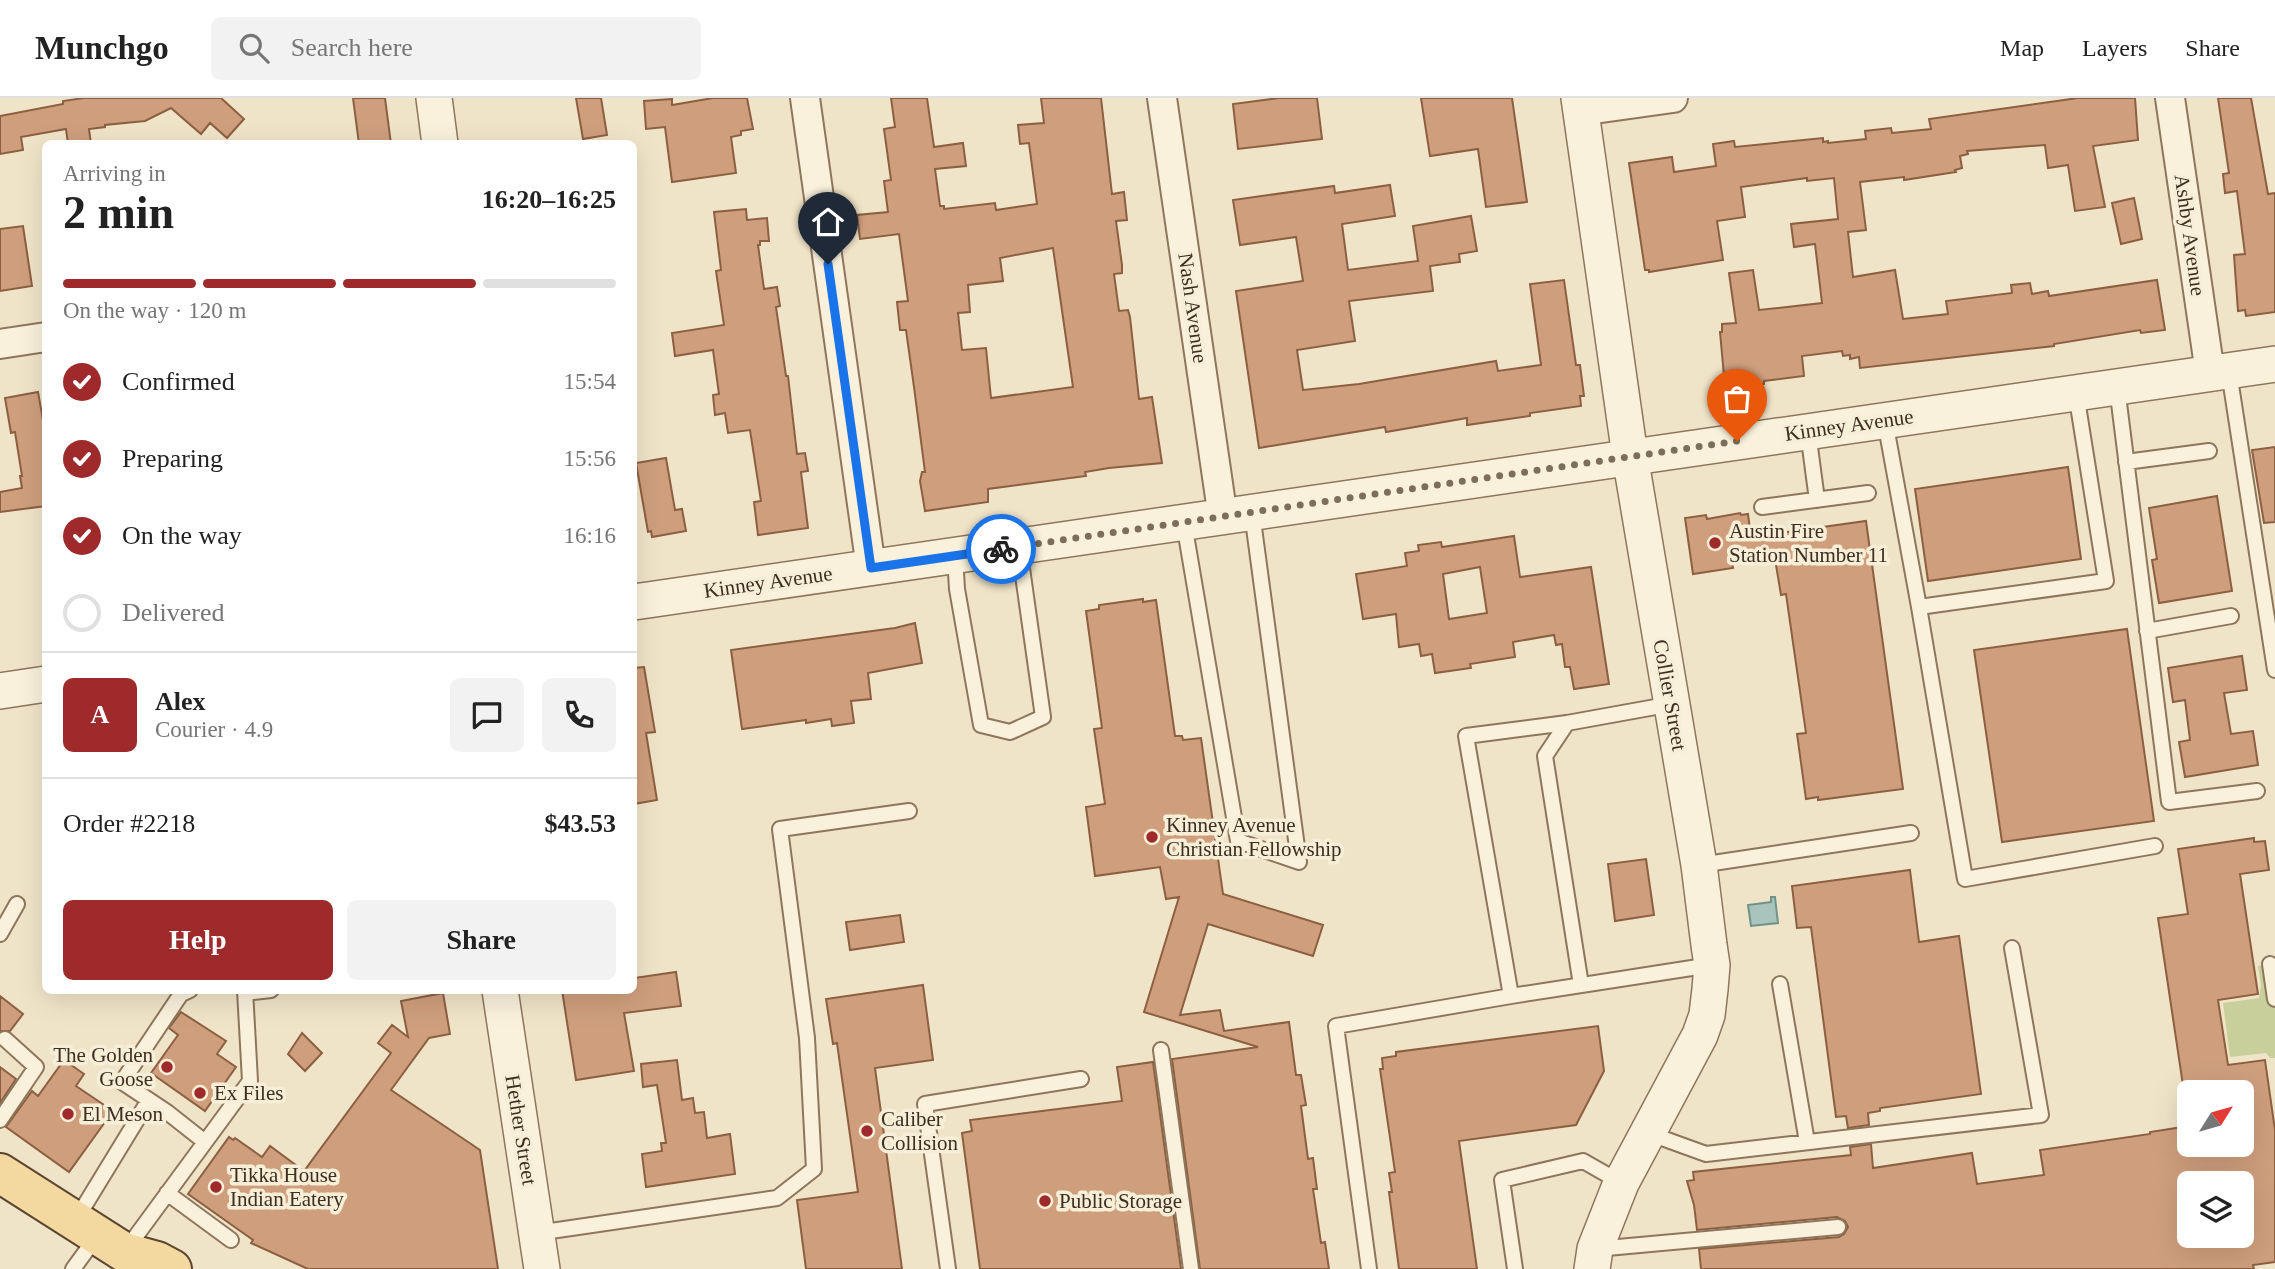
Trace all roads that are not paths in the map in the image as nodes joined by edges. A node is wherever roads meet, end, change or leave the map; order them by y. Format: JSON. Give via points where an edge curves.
{"nodes":[{"id":1,"x":434,"y":98,"type":"edge"},
{"id":2,"x":805,"y":98,"type":"edge"},
{"id":3,"x":1162,"y":98,"type":"edge"},
{"id":4,"x":1673,"y":98,"type":"edge"},
{"id":5,"x":2170,"y":98,"type":"edge"},
{"id":6,"x":1580,"y":105,"type":"edge"},
{"id":7,"x":439,"y":140,"type":"edge"},
{"id":8,"x":42,"y":338,"type":"edge"},
{"id":9,"x":0,"y":344,"type":"edge"},
{"id":10,"x":2275,"y":364,"type":"edge"},
{"id":11,"x":2219,"y":372,"type":"junction"},
{"id":12,"x":2117,"y":387,"type":"junction"},
{"id":13,"x":2076,"y":393,"type":"junction"},
{"id":14,"x":1885,"y":420,"type":"junction"},
{"id":15,"x":1808,"y":431,"type":"junction"},
{"id":16,"x":2209,"y":451,"type":"dead end"},
{"id":17,"x":1630,"y":456,"type":"junction"},
{"id":18,"x":2126,"y":462,"type":"junction"},
{"id":19,"x":1868,"y":493,"type":"dead end"},
{"id":20,"x":1817,"y":500,"type":"junction"},
{"id":21,"x":1762,"y":507,"type":"dead end"},
{"id":22,"x":1237,"y":516,"type":"junction"},
{"id":23,"x":1184,"y":523,"type":"junction"},
{"id":24,"x":1018,"y":547,"type":"junction"},
{"id":25,"x":955,"y":556,"type":"junction"},
{"id":26,"x":871,"y":568,"type":"junction"},
{"id":27,"x":637,"y":601,"type":"edge"},
{"id":28,"x":1919,"y":607,"type":"junction"},
{"id":29,"x":2231,"y":616,"type":"dead end"},
{"id":30,"x":2147,"y":631,"type":"junction"},
{"id":31,"x":2275,"y":670,"type":"edge"},
{"id":32,"x":42,"y":685,"type":"edge"},
{"id":33,"x":0,"y":691,"type":"edge"},
{"id":34,"x":1672,"y":704,"type":"junction"},
{"id":35,"x":1567,"y":723,"type":"junction"},
{"id":36,"x":2257,"y":790,"type":"dead end"},
{"id":37,"x":909,"y":811,"type":"dead end"},
{"id":38,"x":1911,"y":833,"type":"dead end"},
{"id":39,"x":2155,"y":846,"type":"dead end"},
{"id":40,"x":1699,"y":865,"type":"junction"},
{"id":41,"x":17,"y":904,"type":"dead end"},
{"id":42,"x":0,"y":934,"type":"edge"},
{"id":43,"x":2012,"y":948,"type":"dead end"},
{"id":44,"x":2270,"y":964,"type":"dead end"},
{"id":45,"x":1712,"y":965,"type":"junction"},
{"id":46,"x":1780,"y":984,"type":"dead end"},
{"id":47,"x":1581,"y":985,"type":"junction"},
{"id":48,"x":181,"y":994,"type":"edge"},
{"id":49,"x":245,"y":994,"type":"edge"},
{"id":50,"x":501,"y":994,"type":"edge"},
{"id":51,"x":1511,"y":996,"type":"junction"},
{"id":52,"x":2275,"y":999,"type":"edge"},
{"id":53,"x":5,"y":1039,"type":"dead end"},
{"id":54,"x":1161,"y":1050,"type":"dead end"},
{"id":55,"x":1081,"y":1079,"type":"dead end"},
{"id":56,"x":149,"y":1100,"type":"junction"},
{"id":57,"x":0,"y":1120,"type":"edge"},
{"id":58,"x":1648,"y":1133,"type":"junction"},
{"id":59,"x":205,"y":1142,"type":"junction"},
{"id":60,"x":1807,"y":1142,"type":"junction"},
{"id":61,"x":0,"y":1173,"type":"edge"},
{"id":62,"x":1622,"y":1183,"type":"junction"},
{"id":63,"x":167,"y":1193,"type":"junction"},
{"id":64,"x":1838,"y":1227,"type":"dead end"},
{"id":65,"x":537,"y":1233,"type":"junction"},
{"id":66,"x":231,"y":1240,"type":"dead end"},
{"id":67,"x":107,"y":1244,"type":"edge"},
{"id":68,"x":1593,"y":1259,"type":"edge"},
{"id":69,"x":73,"y":1269,"type":"edge"},
{"id":70,"x":172,"y":1269,"type":"edge"},
{"id":71,"x":542,"y":1269,"type":"edge"},
{"id":72,"x":948,"y":1269,"type":"edge"},
{"id":73,"x":1191,"y":1269,"type":"edge"},
{"id":74,"x":1369,"y":1269,"type":"edge"},
{"id":75,"x":1516,"y":1269,"type":"edge"}],
"edges":[{"from":1,"to":7,"type":"street"},
{"from":2,"to":26,"type":"street"},
{"from":3,"to":22,"type":"street","name":"Nash Avenue"},
{"from":4,"to":6,"type":"street"},
{"from":5,"to":11,"type":"street","name":"Ashby Avenue"},
{"from":6,"to":17,"type":"street","name":"Collier Street"},
{"from":8,"to":9,"type":"street"},
{"from":10,"to":11,"type":"street","name":"Kinney Avenue"},
{"from":11,"to":12,"type":"street","name":"Kinney Avenue"},
{"from":11,"to":31,"type":"lane"},
{"from":12,"to":13,"type":"street","name":"Kinney Avenue"},
{"from":12,"to":18,"type":"lane"},
{"from":13,"to":14,"type":"street","name":"Kinney Avenue"},
{"from":13,"to":28,"type":"lane","via":[[2106,581]]},
{"from":14,"to":15,"type":"street","name":"Kinney Avenue"},
{"from":14,"to":28,"type":"lane"},
{"from":15,"to":17,"type":"street","name":"Kinney Avenue"},
{"from":15,"to":20,"type":"lane"},
{"from":16,"to":18,"type":"lane"},
{"from":17,"to":22,"type":"street","name":"Kinney Avenue"},
{"from":17,"to":34,"type":"street","name":"Collier Street"},
{"from":18,"to":30,"type":"lane"},
{"from":19,"to":20,"type":"lane"},
{"from":20,"to":21,"type":"lane"},
{"from":22,"to":23,"type":"street","name":"Kinney Avenue"},
{"from":22,"to":23,"type":"lane","via":[[1299,862],[1238,841]]},
{"from":23,"to":24,"type":"street","name":"Kinney Avenue"},
{"from":24,"to":25,"type":"street","name":"Kinney Avenue"},
{"from":24,"to":25,"type":"lane","via":[[1043,717],[1010,732],[981,725]]},
{"from":25,"to":26,"type":"street","name":"Kinney Avenue"},
{"from":26,"to":27,"type":"street","name":"Kinney Avenue"},
{"from":28,"to":39,"type":"lane","via":[[1965,879]]},
{"from":29,"to":30,"type":"lane"},
{"from":30,"to":36,"type":"lane","via":[[2169,802]]},
{"from":32,"to":33,"type":"street"},
{"from":34,"to":35,"type":"lane"},
{"from":34,"to":40,"type":"street","name":"Collier Street"},
{"from":35,"to":47,"type":"lane","via":[[1545,756]]},
{"from":35,"to":51,"type":"lane","via":[[1466,736]]},
{"from":37,"to":65,"type":"lane","via":[[780,829],[807,1038],[814,1169],[777,1198]]},
{"from":38,"to":40,"type":"lane"},
{"from":40,"to":45,"type":"street","name":"Collier Street"},
{"from":41,"to":42,"type":"lane"},
{"from":43,"to":60,"type":"lane","via":[[2041,1115]]},
{"from":44,"to":52,"type":"lane"},
{"from":45,"to":47,"type":"lane"},
{"from":45,"to":58,"type":"street","name":"Collier Street","via":[[1707,1015],[1700,1035]]},
{"from":46,"to":60,"type":"lane"},
{"from":47,"to":51,"type":"lane"},
{"from":48,"to":56,"type":"lane","via":[[122,1082]]},
{"from":49,"to":59,"type":"lane","via":[[250,1081]]},
{"from":50,"to":65,"type":"street","name":"Hether Street"},
{"from":51,"to":74,"type":"lane","via":[[1336,1026]]},
{"from":53,"to":57,"type":"lane","via":[[36,1067]]},
{"from":54,"to":73,"type":"lane"},
{"from":55,"to":72,"type":"lane","via":[[925,1104]]},
{"from":56,"to":59,"type":"lane"},
{"from":56,"to":67,"type":"lane"},
{"from":58,"to":60,"type":"lane","via":[[1706,1154]]},
{"from":58,"to":62,"type":"street","name":"Collier Street"},
{"from":59,"to":63,"type":"lane"},
{"from":61,"to":67,"type":"main road"},
{"from":62,"to":68,"type":"street","name":"Collier Street"},
{"from":62,"to":75,"type":"lane","via":[[1583,1161],[1502,1180]]},
{"from":63,"to":66,"type":"lane"},
{"from":63,"to":67,"type":"lane"},
{"from":64,"to":68,"type":"lane"},
{"from":65,"to":71,"type":"street","name":"Hether Street"},
{"from":67,"to":69,"type":"lane"},
{"from":67,"to":70,"type":"main road"}]}
